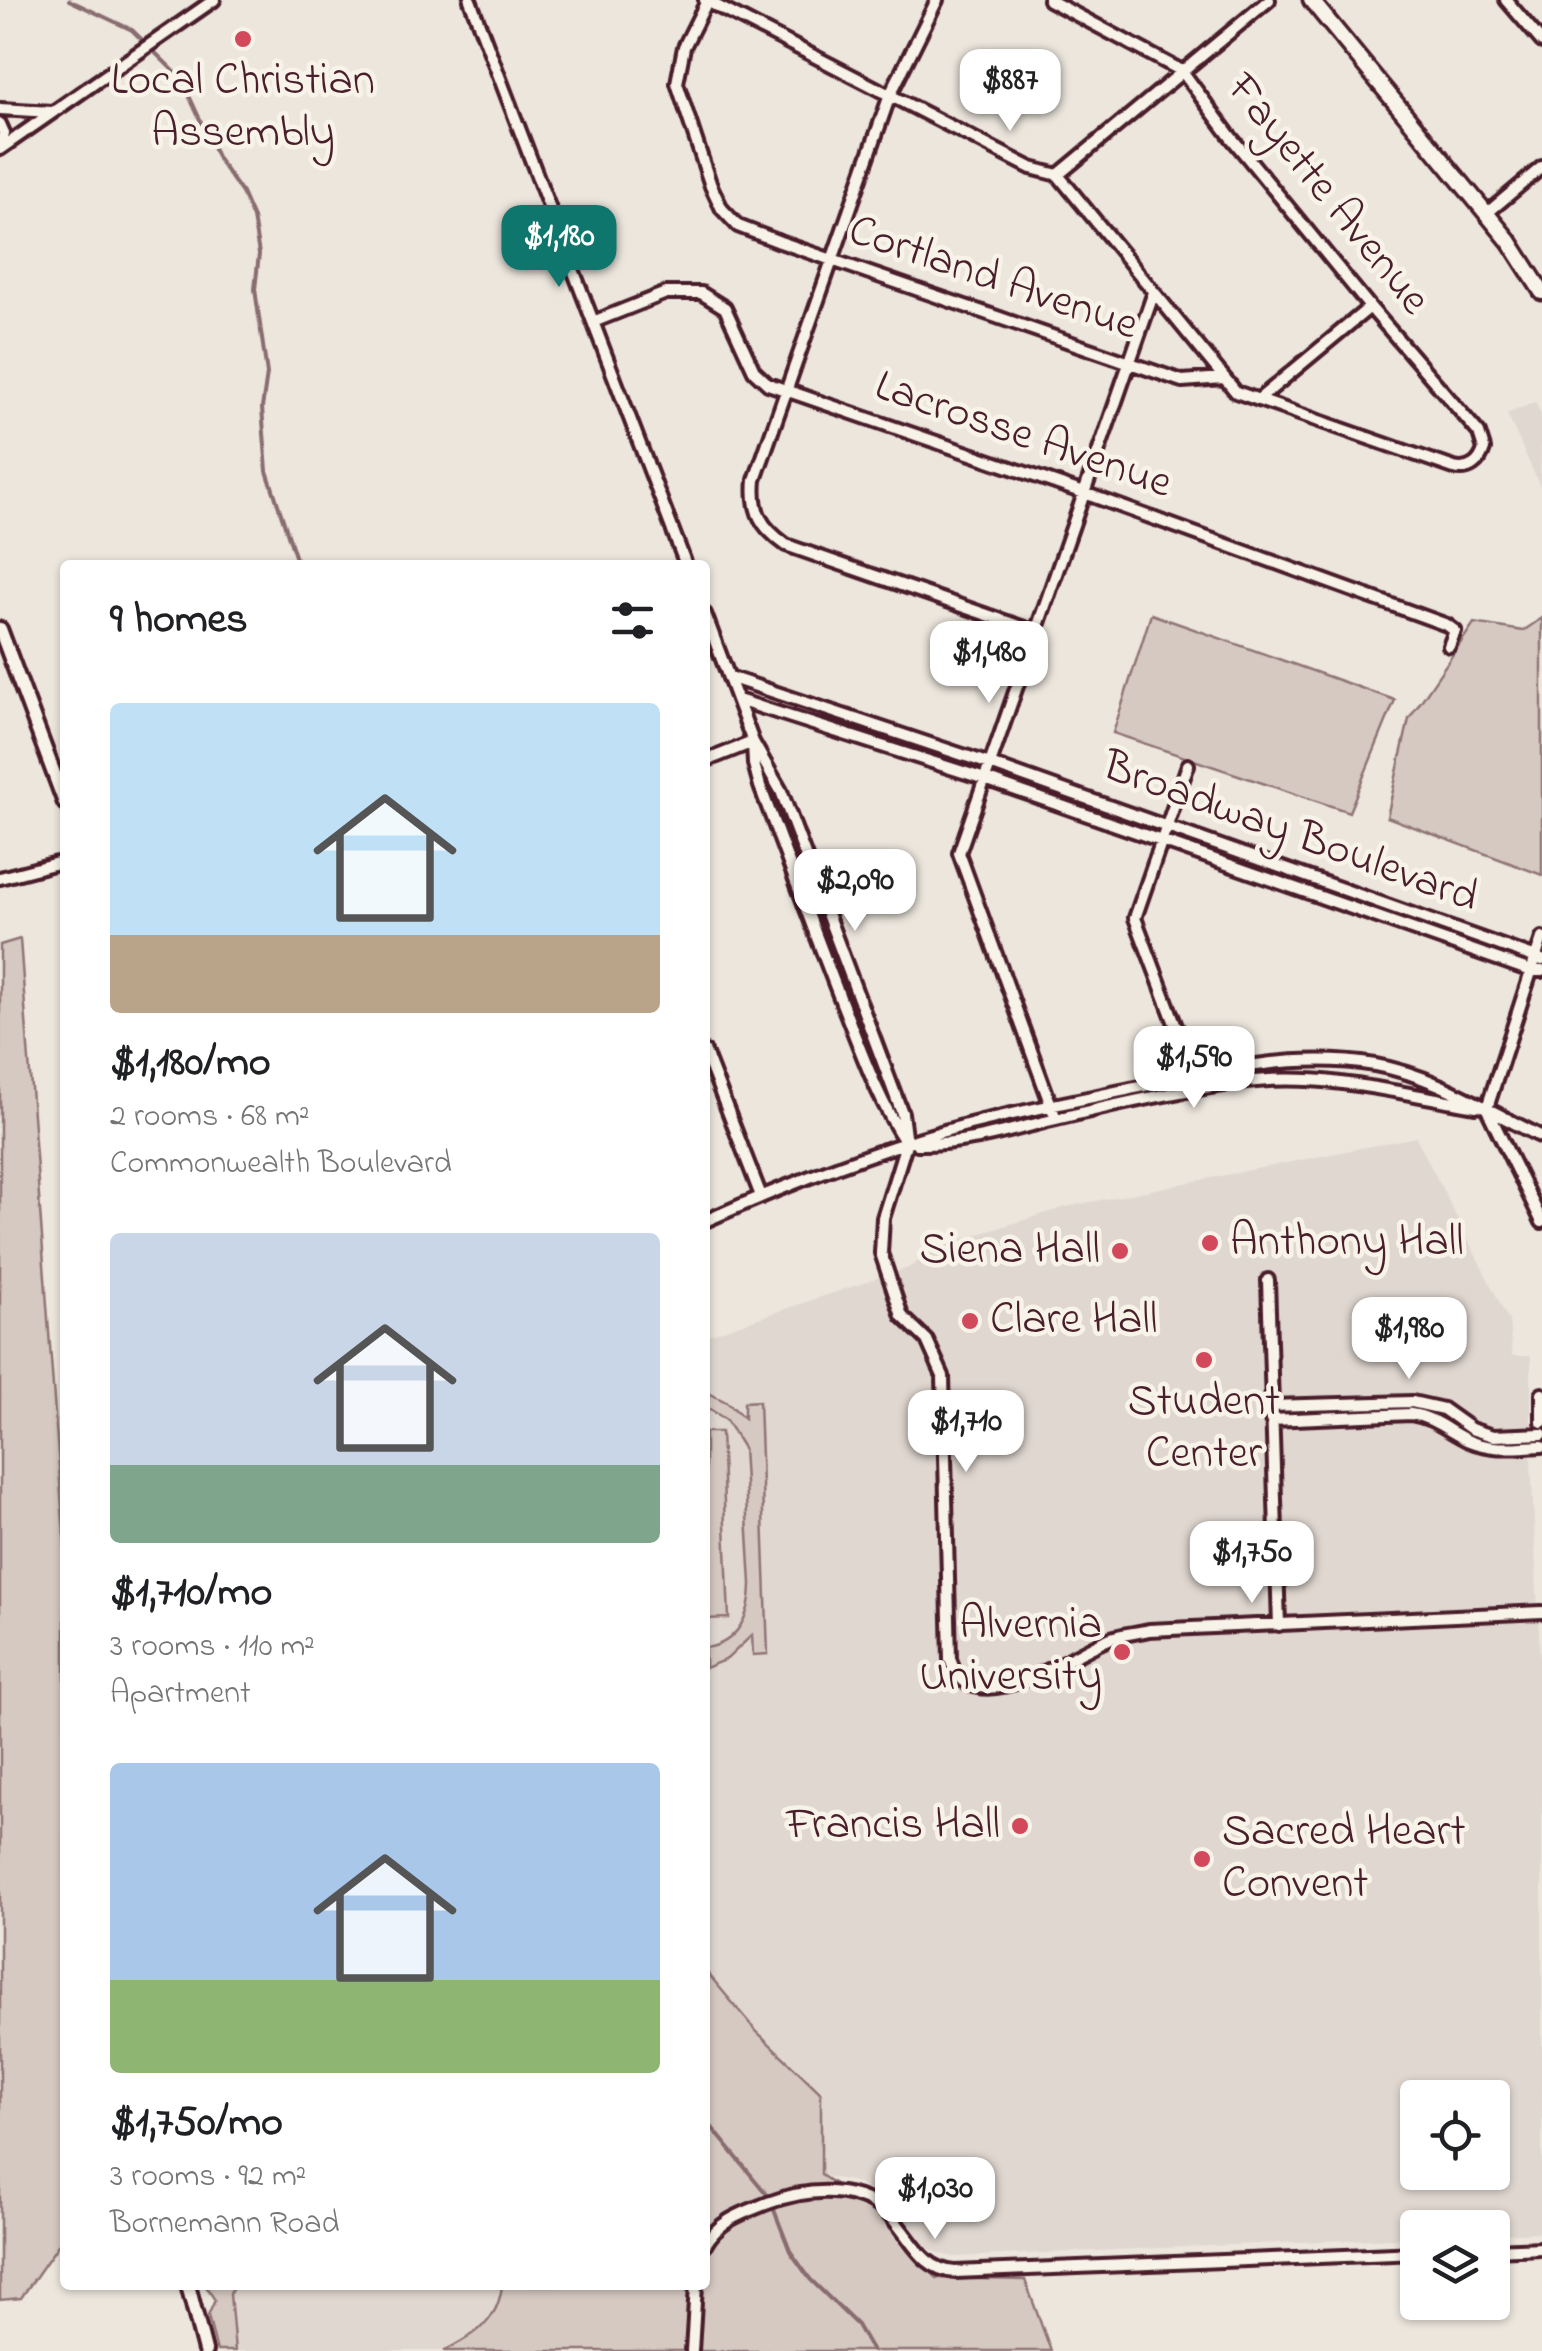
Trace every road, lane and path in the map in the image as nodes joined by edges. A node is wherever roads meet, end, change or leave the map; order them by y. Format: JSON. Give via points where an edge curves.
{"nodes":[{"id":1,"x":214,"y":0,"type":"edge"},
{"id":2,"x":470,"y":0,"type":"edge"},
{"id":3,"x":937,"y":0,"type":"edge"},
{"id":4,"x":1049,"y":0,"type":"edge"},
{"id":5,"x":1270,"y":0,"type":"edge"},
{"id":6,"x":1311,"y":0,"type":"edge"},
{"id":7,"x":1506,"y":0,"type":"edge"},
{"id":8,"x":706,"y":1,"type":"edge"},
{"id":9,"x":1542,"y":42,"type":"edge"},
{"id":10,"x":1182,"y":71,"type":"junction"},
{"id":11,"x":890,"y":96,"type":"junction"},
{"id":12,"x":0,"y":109,"type":"edge"},
{"id":13,"x":53,"y":112,"type":"junction"},
{"id":14,"x":0,"y":124,"type":"edge"},
{"id":15,"x":0,"y":149,"type":"edge"},
{"id":16,"x":1542,"y":166,"type":"edge"},
{"id":17,"x":1058,"y":175,"type":"junction"},
{"id":18,"x":1486,"y":214,"type":"junction"},
{"id":19,"x":833,"y":260,"type":"junction"},
{"id":20,"x":1154,"y":292,"type":"junction"},
{"id":21,"x":1542,"y":292,"type":"edge"},
{"id":22,"x":1370,"y":308,"type":"junction"},
{"id":23,"x":593,"y":322,"type":"junction"},
{"id":24,"x":1129,"y":363,"type":"junction"},
{"id":25,"x":1224,"y":378,"type":"junction"},
{"id":26,"x":788,"y":393,"type":"junction"},
{"id":27,"x":1258,"y":400,"type":"junction"},
{"id":28,"x":1084,"y":493,"type":"junction"},
{"id":29,"x":684,"y":560,"type":"edge"},
{"id":30,"x":710,"y":627,"type":"edge"},
{"id":31,"x":0,"y":629,"type":"edge"},
{"id":32,"x":1036,"y":632,"type":"junction"},
{"id":33,"x":1449,"y":646,"type":"dead end"},
{"id":34,"x":729,"y":676,"type":"junction"},
{"id":35,"x":738,"y":700,"type":"junction"},
{"id":36,"x":752,"y":742,"type":"junction"},
{"id":37,"x":710,"y":759,"type":"edge"},
{"id":38,"x":990,"y":764,"type":"junction"},
{"id":39,"x":1188,"y":765,"type":"dead end"},
{"id":40,"x":985,"y":779,"type":"junction"},
{"id":41,"x":60,"y":790,"type":"edge"},
{"id":42,"x":1167,"y":826,"type":"junction"},
{"id":43,"x":1161,"y":842,"type":"junction"},
{"id":44,"x":60,"y":862,"type":"edge"},
{"id":45,"x":0,"y":878,"type":"edge"},
{"id":46,"x":1542,"y":938,"type":"edge"},
{"id":47,"x":1539,"y":959,"type":"edge"},
{"id":48,"x":1536,"y":971,"type":"edge"},
{"id":49,"x":710,"y":1065,"type":"edge"},
{"id":50,"x":1194,"y":1076,"type":"junction"},
{"id":51,"x":1200,"y":1090,"type":"junction"},
{"id":52,"x":1051,"y":1106,"type":"junction"},
{"id":53,"x":1487,"y":1108,"type":"junction"},
{"id":54,"x":1056,"y":1119,"type":"junction"},
{"id":55,"x":1542,"y":1136,"type":"edge"},
{"id":56,"x":906,"y":1144,"type":"junction"},
{"id":57,"x":761,"y":1196,"type":"junction"},
{"id":58,"x":710,"y":1219,"type":"edge"},
{"id":59,"x":1542,"y":1222,"type":"edge"},
{"id":60,"x":1268,"y":1280,"type":"dead end"},
{"id":61,"x":1542,"y":1394,"type":"edge"},
{"id":62,"x":1270,"y":1406,"type":"junction"},
{"id":63,"x":1270,"y":1420,"type":"junction"},
{"id":64,"x":1542,"y":1422,"type":"edge"},
{"id":65,"x":1542,"y":1434,"type":"edge"},
{"id":66,"x":1542,"y":1446,"type":"edge"},
{"id":67,"x":1542,"y":1612,"type":"edge"},
{"id":68,"x":1278,"y":1625,"type":"junction"},
{"id":69,"x":710,"y":2239,"type":"edge"},
{"id":70,"x":1542,"y":2248,"type":"edge"},
{"id":71,"x":1510,"y":2249,"type":"edge"},
{"id":72,"x":1400,"y":2254,"type":"edge"},
{"id":73,"x":189,"y":2290,"type":"edge"},
{"id":74,"x":696,"y":2290,"type":"edge"},
{"id":75,"x":205,"y":2351,"type":"edge"},
{"id":76,"x":692,"y":2351,"type":"edge"}],
"edges":[{"from":1,"to":13,"type":"street"},
{"from":2,"to":23,"type":"street"},
{"from":3,"to":11,"type":"street"},
{"from":4,"to":10,"type":"street","name":"Fayette Avenue"},
{"from":5,"to":10,"type":"street"},
{"from":6,"to":18,"type":"main road"},
{"from":7,"to":9,"type":"street"},
{"from":8,"to":11,"type":"street"},
{"from":8,"to":19,"type":"street","name":"Cortland Avenue","via":[[684,46],[677,84],[716,198],[744,229]]},
{"from":10,"to":17,"type":"street"},
{"from":10,"to":22,"type":"street","name":"Fayette Avenue"},
{"from":11,"to":17,"type":"street","via":[[1031,168]]},
{"from":11,"to":19,"type":"street"},
{"from":12,"to":13,"type":"street"},
{"from":13,"to":15,"type":"street"},
{"from":14,"to":15,"type":"street"},
{"from":16,"to":18,"type":"street"},
{"from":17,"to":20,"type":"street"},
{"from":18,"to":21,"type":"main road"},
{"from":19,"to":24,"type":"street","name":"Cortland Avenue"},
{"from":19,"to":26,"type":"street"},
{"from":20,"to":24,"type":"street"},
{"from":20,"to":25,"type":"street"},
{"from":22,"to":27,"type":"street"},
{"from":22,"to":27,"type":"street","name":"Fayette Avenue","via":[[1478,433],[1481,458],[1454,468]]},
{"from":23,"to":26,"type":"street","name":"Lacrosse Avenue","via":[[666,292],[701,293],[724,308],[758,376]]},
{"from":23,"to":29,"type":"street"},
{"from":24,"to":25,"type":"street","name":"Cortland Avenue","via":[[1182,381]]},
{"from":24,"to":28,"type":"street"},
{"from":25,"to":27,"type":"street","via":[[1236,392]]},
{"from":26,"to":28,"type":"street","name":"Lacrosse Avenue"},
{"from":26,"to":32,"type":"street","via":[[755,480],[762,526],[786,545]]},
{"from":28,"to":32,"type":"street"},
{"from":28,"to":33,"type":"street","name":"Lacrosse Avenue","via":[[1448,625],[1455,632]]},
{"from":30,"to":34,"type":"street"},
{"from":31,"to":41,"type":"street"},
{"from":32,"to":38,"type":"street"},
{"from":34,"to":35,"type":"street"},
{"from":34,"to":38,"type":"street","name":"Broadway Boulevard"},
{"from":35,"to":36,"type":"street"},
{"from":35,"to":40,"type":"street","name":"Broadway Boulevard"},
{"from":36,"to":37,"type":"street"},
{"from":36,"to":56,"type":"street","via":[[781,791],[902,1114]]},
{"from":36,"to":56,"type":"street","via":[[760,786],[818,939],[887,1114]]},
{"from":38,"to":40,"type":"street"},
{"from":38,"to":42,"type":"street","name":"Broadway Boulevard"},
{"from":39,"to":42,"type":"street"},
{"from":40,"to":43,"type":"street","name":"Broadway Boulevard"},
{"from":40,"to":52,"type":"street","via":[[959,853]]},
{"from":42,"to":43,"type":"street"},
{"from":42,"to":47,"type":"street","name":"Broadway Boulevard"},
{"from":43,"to":48,"type":"street","name":"Broadway Boulevard"},
{"from":43,"to":50,"type":"street","via":[[1135,918]]},
{"from":44,"to":45,"type":"street"},
{"from":46,"to":47,"type":"street"},
{"from":47,"to":48,"type":"street"},
{"from":48,"to":53,"type":"street"},
{"from":49,"to":57,"type":"street"},
{"from":50,"to":51,"type":"street"},
{"from":50,"to":52,"type":"street"},
{"from":50,"to":53,"type":"street","via":[[1243,1064],[1372,1065],[1442,1084]]},
{"from":51,"to":53,"type":"street","via":[[1256,1081],[1336,1081]]},
{"from":51,"to":54,"type":"street"},
{"from":52,"to":54,"type":"street"},
{"from":52,"to":56,"type":"street"},
{"from":53,"to":55,"type":"street"},
{"from":53,"to":59,"type":"street"},
{"from":54,"to":56,"type":"street","via":[[942,1144]]},
{"from":56,"to":57,"type":"street"},
{"from":56,"to":68,"type":"street","via":[[883,1218],[881,1253],[902,1316],[927,1340],[943,1376],[950,1658],[958,1676],[988,1689],[1149,1630]]},
{"from":57,"to":58,"type":"street"},
{"from":60,"to":62,"type":"street"},
{"from":61,"to":64,"type":"street"},
{"from":62,"to":63,"type":"street"},
{"from":62,"to":65,"type":"street","via":[[1412,1402],[1443,1409],[1493,1436]]},
{"from":63,"to":66,"type":"street","via":[[1411,1414],[1491,1448]]},
{"from":63,"to":68,"type":"street"},
{"from":67,"to":68,"type":"street"},
{"from":69,"to":72,"type":"street","via":[[724,2222],[760,2206],[826,2192],[868,2200],[890,2215],[940,2271]]},
{"from":70,"to":71,"type":"street"},
{"from":73,"to":75,"type":"street"},
{"from":74,"to":76,"type":"street"}]}
